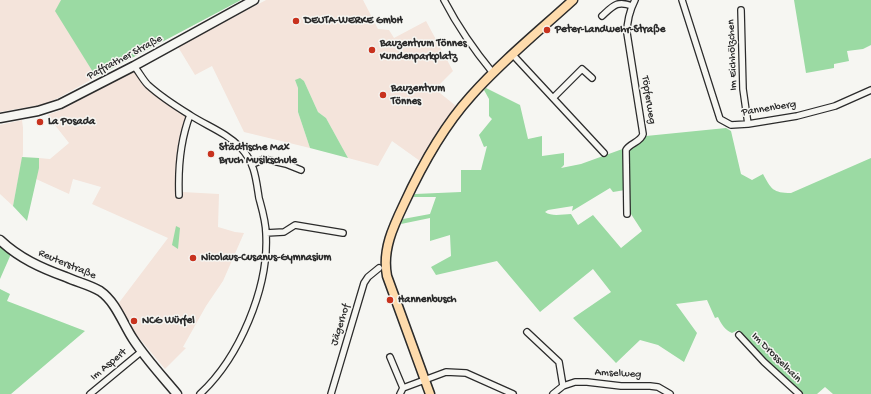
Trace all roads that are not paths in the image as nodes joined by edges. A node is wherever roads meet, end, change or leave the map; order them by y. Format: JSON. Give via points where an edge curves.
{"nodes":[{"id":1,"x":254,"y":0,"type":"edge"},
{"id":2,"x":444,"y":0,"type":"edge"},
{"id":3,"x":573,"y":0,"type":"edge"},
{"id":4,"x":682,"y":0,"type":"edge"},
{"id":5,"x":633,"y":3,"type":"edge"},
{"id":6,"x":741,"y":10,"type":"dead end"},
{"id":7,"x":602,"y":16,"type":"dead end"},
{"id":8,"x":513,"y":55,"type":"junction"},
{"id":9,"x":134,"y":66,"type":"junction"},
{"id":10,"x":493,"y":73,"type":"junction"},
{"id":11,"x":592,"y":78,"type":"dead end"},
{"id":12,"x":871,"y":90,"type":"edge"},
{"id":13,"x":553,"y":98,"type":"junction"},
{"id":14,"x":190,"y":115,"type":"junction"},
{"id":15,"x":0,"y":118,"type":"edge"},
{"id":16,"x":748,"y":124,"type":"junction"},
{"id":17,"x":604,"y":153,"type":"dead end"},
{"id":18,"x":253,"y":164,"type":"junction"},
{"id":19,"x":301,"y":170,"type":"dead end"},
{"id":20,"x":179,"y":195,"type":"dead end"},
{"id":21,"x":627,"y":214,"type":"dead end"},
{"id":22,"x":266,"y":233,"type":"junction"},
{"id":23,"x":343,"y":233,"type":"dead end"},
{"id":24,"x":0,"y":240,"type":"edge"},
{"id":25,"x":379,"y":268,"type":"dead end"},
{"id":26,"x":527,"y":332,"type":"dead end"},
{"id":27,"x":739,"y":335,"type":"dead end"},
{"id":28,"x":142,"y":351,"type":"junction"},
{"id":29,"x":390,"y":357,"type":"dead end"},
{"id":30,"x":425,"y":381,"type":"junction"},
{"id":31,"x":563,"y":386,"type":"junction"},
{"id":32,"x":402,"y":391,"type":"edge"},
{"id":33,"x":90,"y":394,"type":"edge"},
{"id":34,"x":177,"y":394,"type":"edge"},
{"id":35,"x":200,"y":394,"type":"edge"},
{"id":36,"x":331,"y":394,"type":"edge"},
{"id":37,"x":430,"y":394,"type":"edge"},
{"id":38,"x":513,"y":394,"type":"edge"},
{"id":39,"x":553,"y":394,"type":"edge"},
{"id":40,"x":670,"y":394,"type":"edge"},
{"id":41,"x":799,"y":394,"type":"edge"}],
"edges":[{"from":1,"to":9,"type":"street","name":"Paffrather Straße"},
{"from":2,"to":10,"type":"street","via":[[463,34]]},
{"from":3,"to":8,"type":"main road"},
{"from":4,"to":16,"type":"street","name":"Pannenberg","via":[[720,119],[731,125]]},
{"from":5,"to":7,"type":"street","name":"Töpferweg","via":[[618,4]]},
{"from":5,"to":21,"type":"street","name":"Töpferweg","via":[[627,33],[643,134],[626,150]]},
{"from":6,"to":16,"type":"street","name":"Im Eichhölzchen","via":[[743,89]]},
{"from":8,"to":10,"type":"main road"},
{"from":8,"to":13,"type":"street"},
{"from":9,"to":14,"type":"street","via":[[148,85]]},
{"from":9,"to":15,"type":"street","name":"Paffrather Straße","via":[[55,106]]},
{"from":10,"to":30,"type":"main road","via":[[449,123],[435,146],[400,211],[385,253],[390,288]]},
{"from":11,"to":13,"type":"street","via":[[582,69]]},
{"from":12,"to":16,"type":"street","name":"Pannenberg","via":[[819,111]]},
{"from":13,"to":17,"type":"street"},
{"from":14,"to":18,"type":"street","via":[[226,136],[241,148]]},
{"from":14,"to":20,"type":"street","via":[[180,147]]},
{"from":18,"to":19,"type":"street","via":[[264,159]]},
{"from":18,"to":22,"type":"street"},
{"from":22,"to":23,"type":"street","via":[[284,232],[295,225]]},
{"from":22,"to":35,"type":"street","via":[[266,257],[251,317],[232,355]]},
{"from":24,"to":28,"type":"street","name":"Reuterstraße","via":[[38,267],[100,291],[113,305]]},
{"from":25,"to":36,"type":"street","name":"Jägerhof","via":[[364,283]]},
{"from":26,"to":31,"type":"street","via":[[559,362]]},
{"from":27,"to":41,"type":"street","name":"Im Drosselhain"},
{"from":28,"to":33,"type":"street","name":"Im Aspert"},
{"from":28,"to":34,"type":"street","name":"Reuterstraße"},
{"from":29,"to":32,"type":"street"},
{"from":30,"to":32,"type":"street"},
{"from":30,"to":37,"type":"main road"},
{"from":30,"to":38,"type":"street","via":[[446,372],[466,372]]},
{"from":31,"to":39,"type":"street","name":"Amselweg"},
{"from":31,"to":40,"type":"street","name":"Amselweg","via":[[575,382],[588,382],[650,386],[658,387]]}]}
